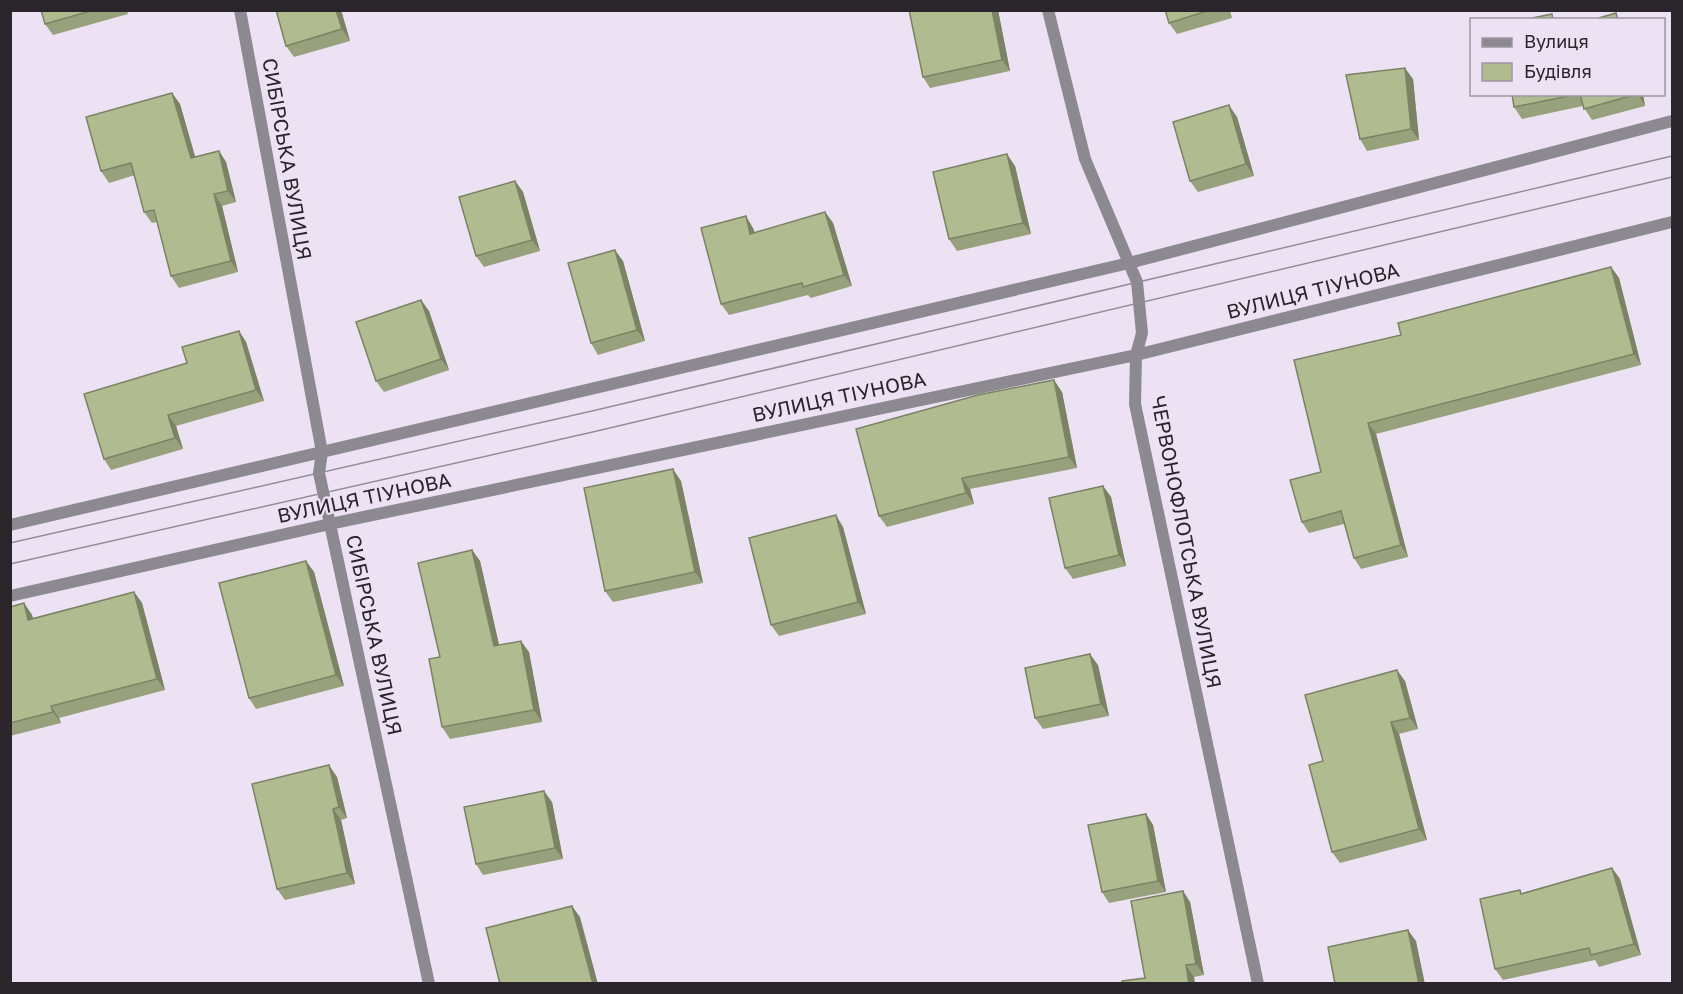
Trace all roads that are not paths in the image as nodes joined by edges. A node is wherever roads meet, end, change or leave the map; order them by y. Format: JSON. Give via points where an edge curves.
{"nodes":[{"id":1,"x":240,"y":10,"type":"edge"},
{"id":2,"x":1048,"y":10,"type":"edge"},
{"id":3,"x":1672,"y":120,"type":"edge"},
{"id":4,"x":1672,"y":222,"type":"edge"},
{"id":5,"x":1129,"y":263,"type":"junction"},
{"id":6,"x":1136,"y":355,"type":"junction"},
{"id":7,"x":322,"y":452,"type":"junction"},
{"id":8,"x":10,"y":525,"type":"edge"},
{"id":9,"x":330,"y":525,"type":"junction"},
{"id":10,"x":10,"y":596,"type":"edge"},
{"id":11,"x":429,"y":984,"type":"edge"},
{"id":12,"x":1258,"y":984,"type":"edge"}],
"edges":[{"from":1,"to":7,"type":"street","name":"СИБІРСЬКА ВУЛИЦЯ"},
{"from":2,"to":5,"type":"street","name":"ЧЕРВОНОФЛОТСЬКА ВУЛИЦЯ","via":[[1085,159]]},
{"from":3,"to":5,"type":"street"},
{"from":4,"to":6,"type":"street","name":"ВУЛИЦЯ ТІУНОВА"},
{"from":5,"to":6,"type":"street","name":"ЧЕРВОНОФЛОТСЬКА ВУЛИЦЯ","via":[[1141,303],[1142,333]]},
{"from":5,"to":7,"type":"street"},
{"from":6,"to":9,"type":"street","name":"ВУЛИЦЯ ТІУНОВА"},
{"from":6,"to":12,"type":"street","name":"ЧЕРВОНОФЛОТСЬКА ВУЛИЦЯ","via":[[1135,404]]},
{"from":7,"to":8,"type":"street"},
{"from":7,"to":9,"type":"street","name":"СИБІРСЬКА ВУЛИЦЯ","via":[[319,473]]},
{"from":9,"to":10,"type":"street","name":"ВУЛИЦЯ ТІУНОВА"},
{"from":9,"to":11,"type":"street","name":"СИБІРСЬКА ВУЛИЦЯ"}]}
